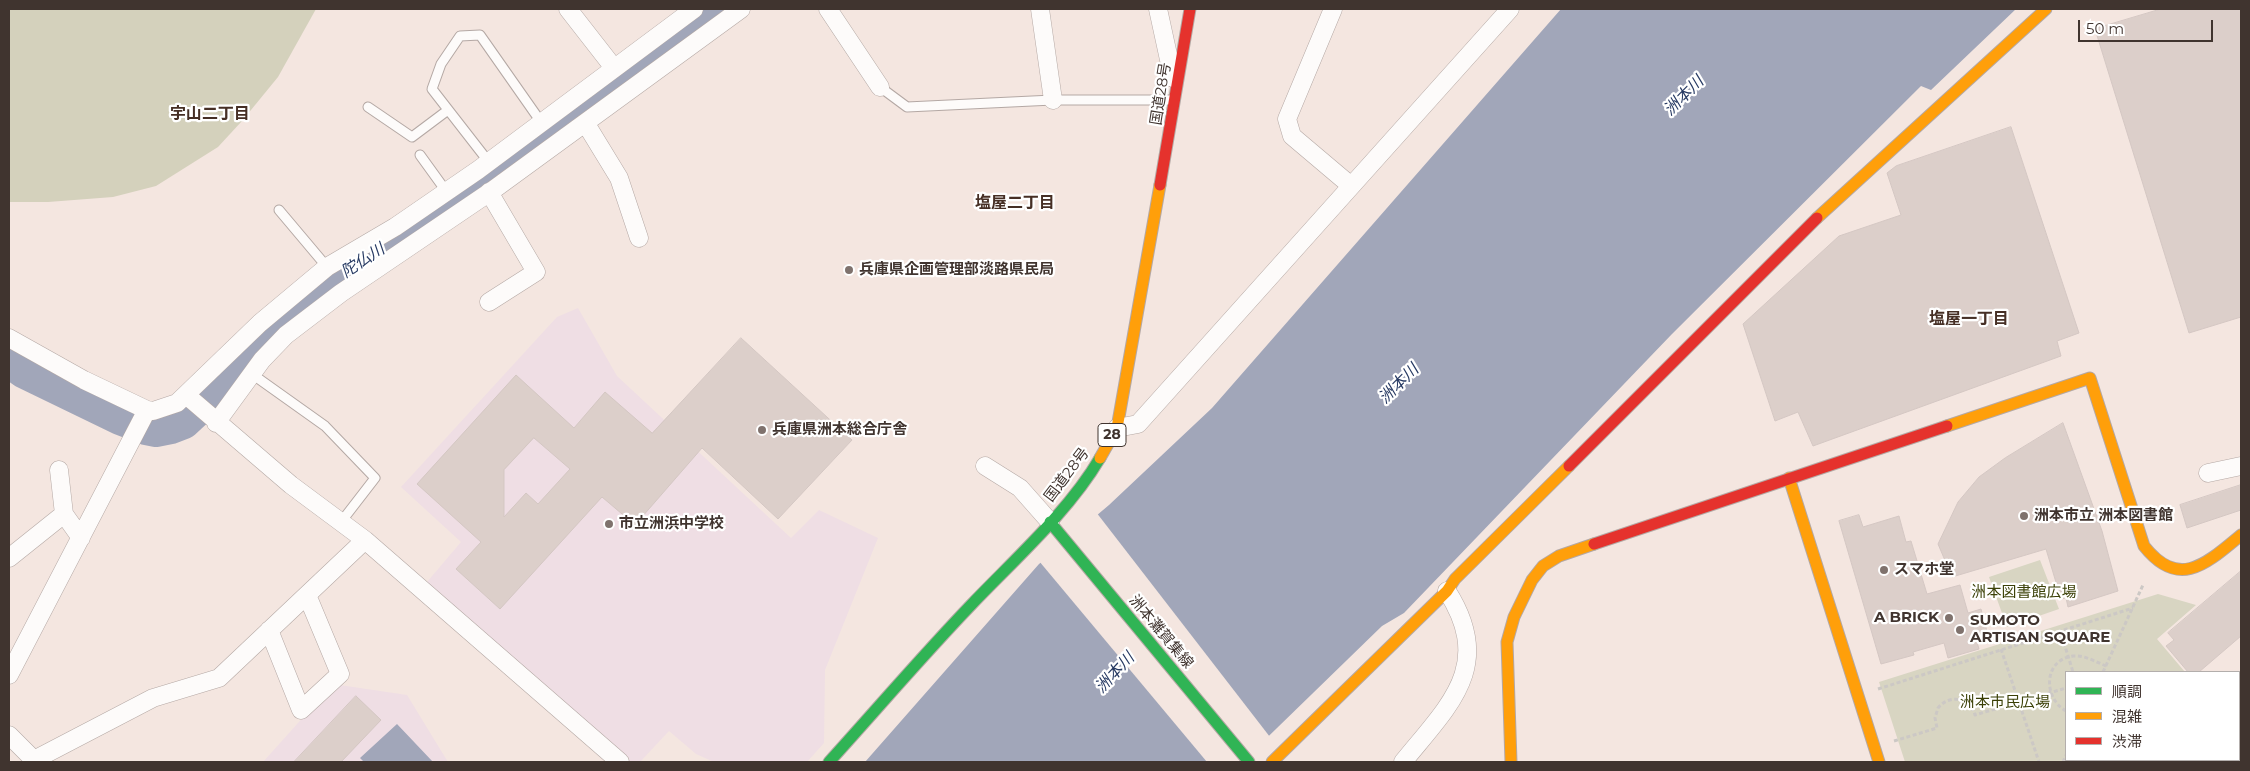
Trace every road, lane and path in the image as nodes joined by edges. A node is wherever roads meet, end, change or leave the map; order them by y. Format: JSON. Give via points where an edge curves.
{"nodes":[{"id":1,"x":693,"y":9,"type":"edge"},
{"id":2,"x":828,"y":9,"type":"edge"},
{"id":3,"x":1040,"y":9,"type":"edge"},
{"id":4,"x":1158,"y":9,"type":"edge"},
{"id":5,"x":1190,"y":9,"type":"edge"},
{"id":6,"x":1333,"y":9,"type":"edge"},
{"id":7,"x":1510,"y":9,"type":"edge"},
{"id":8,"x":2046,"y":9,"type":"edge"},
{"id":9,"x":736,"y":10,"type":"edge"},
{"id":10,"x":574,"y":11,"type":"edge"},
{"id":11,"x":614,"y":68,"type":"junction"},
{"id":12,"x":880,"y":86,"type":"joint"},
{"id":13,"x":1176,"y":97,"type":"junction"},
{"id":14,"x":1053,"y":100,"type":"junction"},
{"id":15,"x":368,"y":107,"type":"dead end"},
{"id":16,"x":448,"y":110,"type":"junction"},
{"id":17,"x":541,"y":122,"type":"junction"},
{"id":18,"x":586,"y":124,"type":"junction"},
{"id":19,"x":420,"y":155,"type":"dead end"},
{"id":20,"x":488,"y":162,"type":"junction"},
{"id":21,"x":1350,"y":185,"type":"junction"},
{"id":22,"x":446,"y":191,"type":"junction"},
{"id":23,"x":489,"y":192,"type":"junction"},
{"id":24,"x":279,"y":210,"type":"dead end"},
{"id":25,"x":639,"y":238,"type":"dead end"},
{"id":26,"x":327,"y":267,"type":"junction"},
{"id":27,"x":489,"y":302,"type":"dead end"},
{"id":28,"x":9,"y":338,"type":"edge"},
{"id":29,"x":252,"y":374,"type":"junction"},
{"id":30,"x":186,"y":395,"type":"junction"},
{"id":31,"x":147,"y":410,"type":"junction"},
{"id":32,"x":216,"y":423,"type":"junction"},
{"id":33,"x":1117,"y":428,"type":"junction"},
{"id":34,"x":985,"y":466,"type":"dead end"},
{"id":35,"x":2241,"y":466,"type":"edge"},
{"id":36,"x":59,"y":470,"type":"dead end"},
{"id":37,"x":2208,"y":473,"type":"dead end"},
{"id":38,"x":1789,"y":478,"type":"junction"},
{"id":39,"x":64,"y":514,"type":"junction"},
{"id":40,"x":340,"y":522,"type":"junction"},
{"id":41,"x":1056,"y":528,"type":"junction"},
{"id":42,"x":2241,"y":535,"type":"edge"},
{"id":43,"x":81,"y":538,"type":"junction"},
{"id":44,"x":365,"y":540,"type":"junction"},
{"id":45,"x":9,"y":558,"type":"edge"},
{"id":46,"x":2143,"y":584,"type":"dead end"},
{"id":47,"x":1447,"y":591,"type":"junction"},
{"id":48,"x":307,"y":595,"type":"junction"},
{"id":49,"x":2133,"y":608,"type":"junction"},
{"id":50,"x":269,"y":630,"type":"junction"},
{"id":51,"x":2060,"y":630,"type":"junction"},
{"id":52,"x":2001,"y":649,"type":"junction"},
{"id":53,"x":2068,"y":658,"type":"junction"},
{"id":54,"x":2106,"y":666,"type":"junction"},
{"id":55,"x":2074,"y":671,"type":"edge"},
{"id":56,"x":2104,"y":671,"type":"edge"},
{"id":57,"x":9,"y":675,"type":"edge"},
{"id":58,"x":2065,"y":688,"type":"edge"},
{"id":59,"x":1877,"y":689,"type":"dead end"},
{"id":60,"x":2050,"y":693,"type":"junction"},
{"id":61,"x":2019,"y":702,"type":"junction"},
{"id":62,"x":2065,"y":710,"type":"edge"},
{"id":63,"x":9,"y":735,"type":"edge"},
{"id":64,"x":1894,"y":741,"type":"dead end"},
{"id":65,"x":620,"y":762,"type":"edge"},
{"id":66,"x":829,"y":762,"type":"edge"},
{"id":67,"x":1249,"y":762,"type":"edge"},
{"id":68,"x":1272,"y":762,"type":"edge"},
{"id":69,"x":1403,"y":762,"type":"edge"},
{"id":70,"x":1511,"y":762,"type":"edge"},
{"id":71,"x":1879,"y":762,"type":"edge"},
{"id":72,"x":2039,"y":762,"type":"edge"}],
"edges":[{"from":1,"to":11,"type":"street"},
{"from":2,"to":12,"type":"street"},
{"from":3,"to":14,"type":"street"},
{"from":4,"to":13,"type":"street"},
{"from":5,"to":13,"type":"main road","name":"国道28号","number":"28"},
{"from":6,"to":21,"type":"street","via":[[1287,119],[1292,136]]},
{"from":7,"to":21,"type":"street"},
{"from":8,"to":47,"type":"main road","via":[[1831,205],[1455,579]]},
{"from":9,"to":18,"type":"street"},
{"from":10,"to":11,"type":"street"},
{"from":11,"to":17,"type":"street"},
{"from":12,"to":14,"type":"lane","via":[[907,107]]},
{"from":13,"to":14,"type":"lane"},
{"from":13,"to":33,"type":"main road","name":"国道28号","number":"28"},
{"from":15,"to":16,"type":"lane","via":[[412,137]]},
{"from":16,"to":17,"type":"lane","via":[[432,89],[441,64],[460,36],[480,35]]},
{"from":16,"to":20,"type":"lane"},
{"from":17,"to":20,"type":"street"},
{"from":18,"to":23,"type":"street"},
{"from":18,"to":25,"type":"street","via":[[619,178]]},
{"from":19,"to":22,"type":"lane"},
{"from":20,"to":22,"type":"street"},
{"from":21,"to":33,"type":"street","via":[[1138,424]]},
{"from":22,"to":26,"type":"street","via":[[395,227]]},
{"from":23,"to":27,"type":"street","via":[[536,272]]},
{"from":23,"to":29,"type":"street","via":[[309,317],[286,335]]},
{"from":24,"to":26,"type":"lane"},
{"from":26,"to":30,"type":"street","via":[[260,323]]},
{"from":28,"to":31,"type":"street","via":[[84,380]]},
{"from":29,"to":32,"type":"street"},
{"from":29,"to":40,"type":"lane","via":[[325,426],[375,478]]},
{"from":30,"to":31,"type":"street","via":[[178,403]]},
{"from":30,"to":32,"type":"street"},
{"from":31,"to":43,"type":"street"},
{"from":32,"to":40,"type":"street"},
{"from":33,"to":41,"type":"main road","name":"国道28号","number":"28"},
{"from":34,"to":41,"type":"street","via":[[1020,488]]},
{"from":35,"to":37,"type":"street"},
{"from":36,"to":39,"type":"street"},
{"from":38,"to":42,"type":"main road","via":[[2090,378],[2144,546],[2155,561],[2167,568],[2189,570],[2209,562]]},
{"from":38,"to":70,"type":"main road","via":[[1566,553],[1543,566],[1522,600],[1507,642]]},
{"from":38,"to":71,"type":"main road"},
{"from":39,"to":43,"type":"street"},
{"from":39,"to":45,"type":"street"},
{"from":40,"to":44,"type":"street"},
{"from":41,"to":66,"type":"main road","name":"国道28号","number":"28","via":[[963,613]]},
{"from":41,"to":67,"type":"main road","name":"洲本灘賀集線"},
{"from":43,"to":57,"type":"street"},
{"from":44,"to":48,"type":"street"},
{"from":44,"to":65,"type":"street"},
{"from":46,"to":49,"type":"path"},
{"from":47,"to":68,"type":"main road"},
{"from":47,"to":69,"type":"street","via":[[1466,631],[1466,665],[1460,686],[1449,705]]},
{"from":48,"to":50,"type":"street"},
{"from":48,"to":50,"type":"street","via":[[340,674],[302,710]]},
{"from":49,"to":51,"type":"path"},
{"from":49,"to":54,"type":"path"},
{"from":50,"to":63,"type":"street","via":[[219,678],[153,698],[34,760]]},
{"from":51,"to":52,"type":"path"},
{"from":51,"to":53,"type":"path"},
{"from":52,"to":59,"type":"path"},
{"from":52,"to":61,"type":"path"},
{"from":53,"to":54,"type":"path","via":[[2086,658]]},
{"from":53,"to":55,"type":"path"},
{"from":53,"to":60,"type":"path","via":[[2055,666],[2049,683]]},
{"from":54,"to":56,"type":"path"},
{"from":58,"to":60,"type":"path"},
{"from":60,"to":61,"type":"path"},
{"from":60,"to":62,"type":"path"},
{"from":61,"to":64,"type":"path","via":[[1975,715],[1968,703],[1951,699],[1938,708],[1937,728]]},
{"from":61,"to":72,"type":"path"}]}
